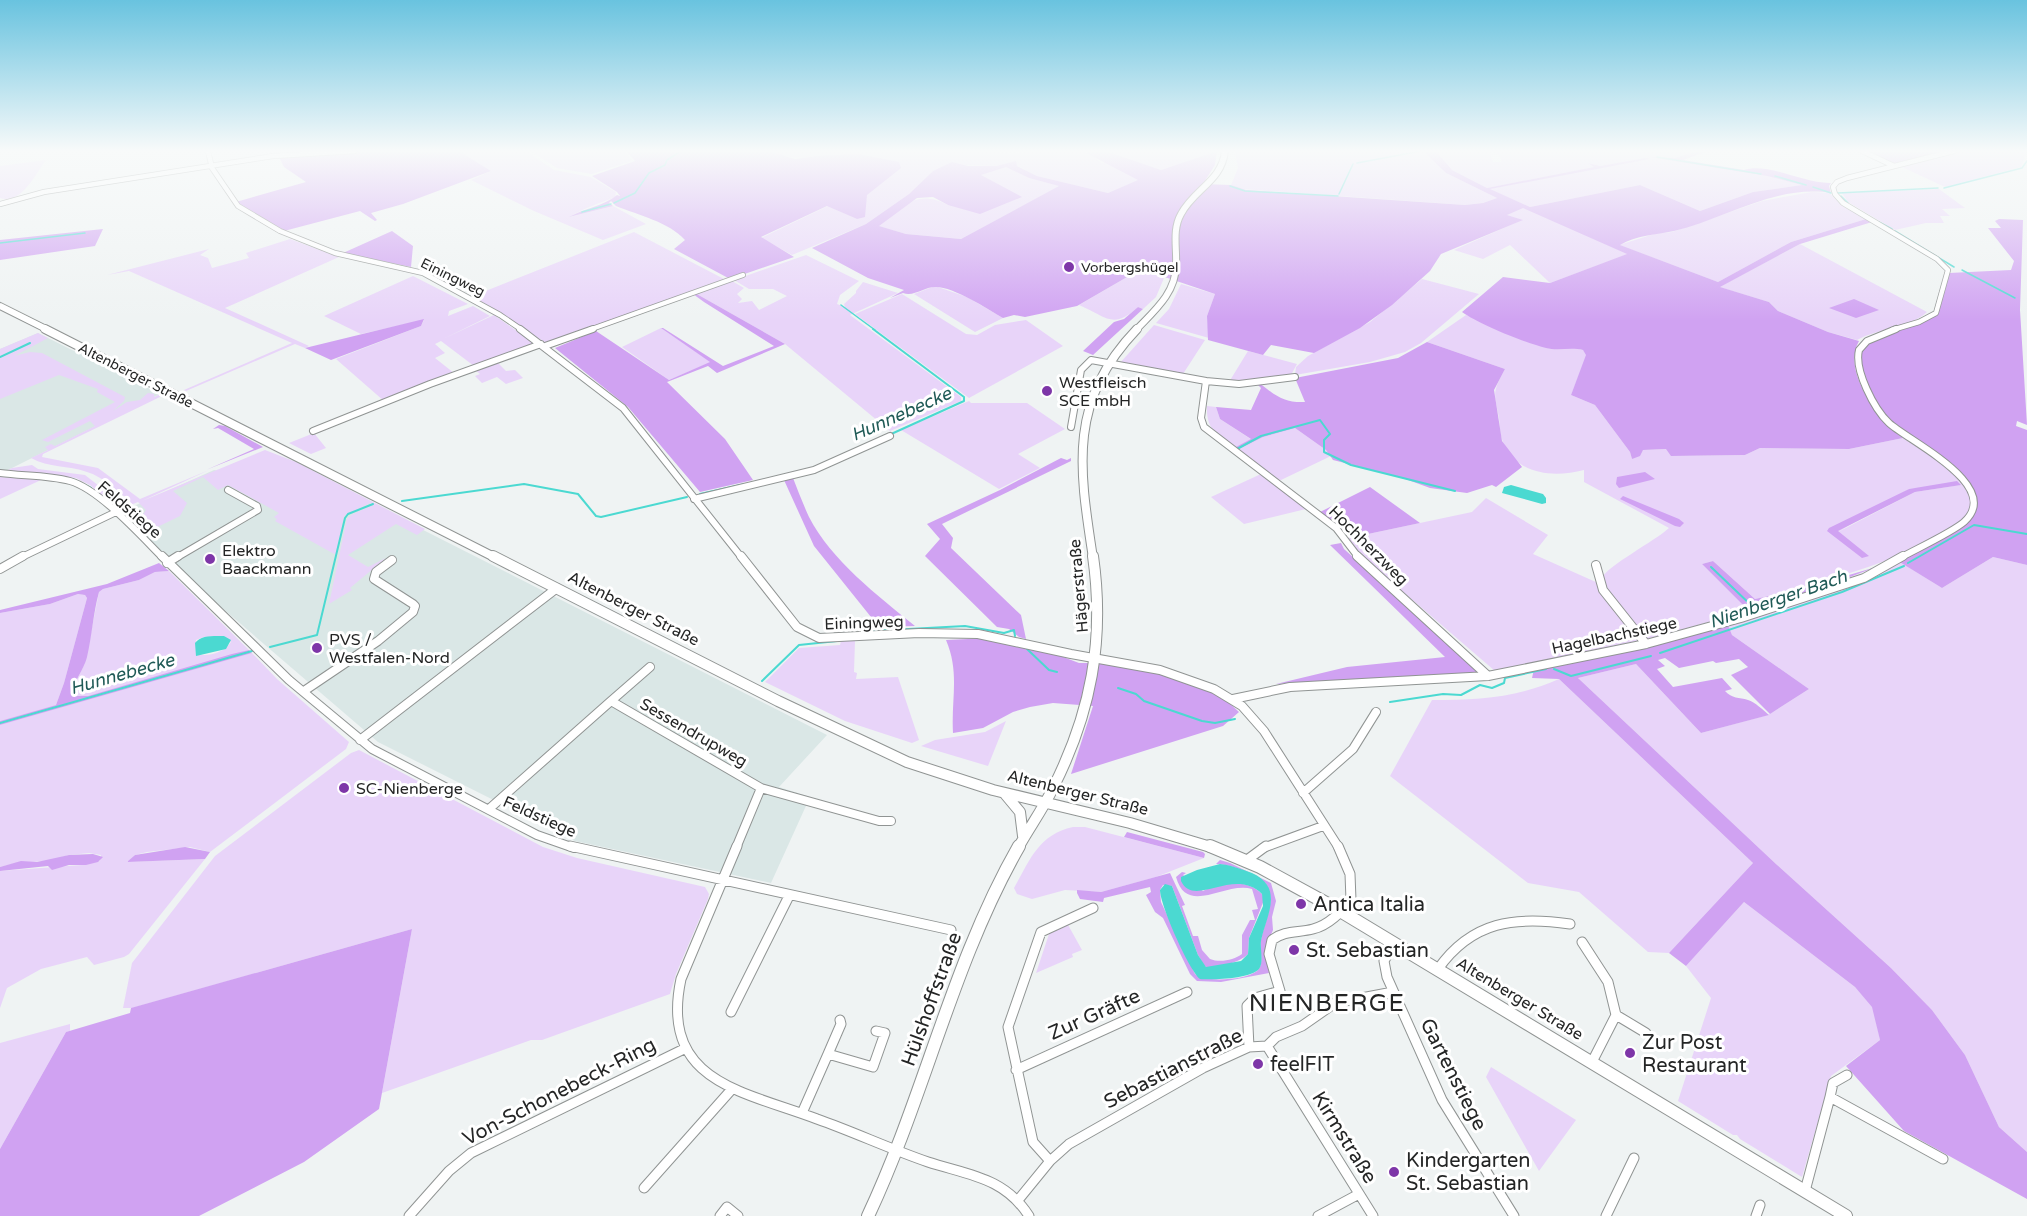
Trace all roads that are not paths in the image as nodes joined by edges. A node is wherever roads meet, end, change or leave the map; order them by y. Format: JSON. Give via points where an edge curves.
{"nodes":[{"id":1,"x":243,"y":208,"type":"edge"},
{"id":2,"x":1185,"y":208,"type":"edge"},
{"id":3,"x":1851,"y":208,"type":"edge"},
{"id":4,"x":743,"y":275,"type":"dead end"},
{"id":5,"x":0,"y":306,"type":"edge"},
{"id":6,"x":543,"y":345,"type":"junction"},
{"id":7,"x":1108,"y":363,"type":"junction"},
{"id":8,"x":1295,"y":377,"type":"dead end"},
{"id":9,"x":1206,"y":381,"type":"junction"},
{"id":10,"x":1071,"y":427,"type":"dead end"},
{"id":11,"x":313,"y":431,"type":"dead end"},
{"id":12,"x":890,"y":436,"type":"dead end"},
{"id":13,"x":0,"y":473,"type":"edge"},
{"id":14,"x":228,"y":490,"type":"dead end"},
{"id":15,"x":694,"y":499,"type":"junction"},
{"id":16,"x":116,"y":513,"type":"junction"},
{"id":17,"x":392,"y":560,"type":"dead end"},
{"id":18,"x":167,"y":563,"type":"junction"},
{"id":19,"x":1596,"y":565,"type":"dead end"},
{"id":20,"x":0,"y":569,"type":"edge"},
{"id":21,"x":557,"y":588,"type":"junction"},
{"id":22,"x":1646,"y":644,"type":"junction"},
{"id":23,"x":1096,"y":659,"type":"junction"},
{"id":24,"x":650,"y":667,"type":"dead end"},
{"id":25,"x":1488,"y":676,"type":"junction"},
{"id":26,"x":303,"y":691,"type":"junction"},
{"id":27,"x":1233,"y":699,"type":"junction"},
{"id":28,"x":611,"y":701,"type":"junction"},
{"id":29,"x":1376,"y":712,"type":"dead end"},
{"id":30,"x":360,"y":740,"type":"junction"},
{"id":31,"x":761,"y":788,"type":"junction"},
{"id":32,"x":1003,"y":792,"type":"junction"},
{"id":33,"x":1303,"y":793,"type":"junction"},
{"id":34,"x":1046,"y":802,"type":"junction"},
{"id":35,"x":489,"y":809,"type":"junction"},
{"id":36,"x":891,"y":821,"type":"dead end"},
{"id":37,"x":1323,"y":826,"type":"junction"},
{"id":38,"x":1023,"y":839,"type":"junction"},
{"id":39,"x":1247,"y":860,"type":"junction"},
{"id":40,"x":722,"y":881,"type":"junction"},
{"id":41,"x":789,"y":896,"type":"junction"},
{"id":42,"x":1093,"y":908,"type":"dead end"},
{"id":43,"x":1341,"y":911,"type":"junction"},
{"id":44,"x":1569,"y":924,"type":"dead end"},
{"id":45,"x":951,"y":930,"type":"dead end"},
{"id":46,"x":1582,"y":942,"type":"dead end"},
{"id":47,"x":1394,"y":943,"type":"junction"},
{"id":48,"x":1438,"y":969,"type":"junction"},
{"id":49,"x":1187,"y":992,"type":"dead end"},
{"id":50,"x":1394,"y":992,"type":"junction"},
{"id":51,"x":731,"y":1012,"type":"dead end"},
{"id":52,"x":1616,"y":1015,"type":"junction"},
{"id":53,"x":840,"y":1020,"type":"dead end"},
{"id":54,"x":876,"y":1031,"type":"dead end"},
{"id":55,"x":1646,"y":1033,"type":"dead end"},
{"id":56,"x":1268,"y":1046,"type":"junction"},
{"id":57,"x":1249,"y":1047,"type":"junction"},
{"id":58,"x":684,"y":1048,"type":"junction"},
{"id":59,"x":828,"y":1054,"type":"junction"},
{"id":60,"x":1592,"y":1062,"type":"junction"},
{"id":61,"x":1016,"y":1070,"type":"junction"},
{"id":62,"x":1847,"y":1075,"type":"dead end"},
{"id":63,"x":732,"y":1089,"type":"junction"},
{"id":64,"x":1830,"y":1097,"type":"junction"},
{"id":65,"x":802,"y":1113,"type":"junction"},
{"id":66,"x":898,"y":1150,"type":"junction"},
{"id":67,"x":1634,"y":1158,"type":"dead end"},
{"id":68,"x":1943,"y":1159,"type":"dead end"},
{"id":69,"x":1050,"y":1161,"type":"junction"},
{"id":70,"x":644,"y":1188,"type":"dead end"},
{"id":71,"x":1805,"y":1191,"type":"junction"},
{"id":72,"x":1359,"y":1194,"type":"junction"},
{"id":73,"x":1019,"y":1199,"type":"junction"},
{"id":74,"x":1760,"y":1205,"type":"dead end"},
{"id":75,"x":409,"y":1216,"type":"edge"},
{"id":76,"x":720,"y":1216,"type":"edge"},
{"id":77,"x":738,"y":1216,"type":"edge"},
{"id":78,"x":868,"y":1216,"type":"edge"},
{"id":79,"x":1029,"y":1216,"type":"edge"},
{"id":80,"x":1318,"y":1216,"type":"edge"},
{"id":81,"x":1373,"y":1216,"type":"edge"},
{"id":82,"x":1514,"y":1216,"type":"edge"},
{"id":83,"x":1606,"y":1216,"type":"edge"},
{"id":84,"x":1756,"y":1216,"type":"edge"},
{"id":85,"x":1846,"y":1216,"type":"edge"}],
"edges":[{"from":1,"to":6,"type":"street","name":"Einingweg","via":[[280,231],[339,254],[423,273],[492,310]]},
{"from":2,"to":7,"type":"main road","name":"Hägerstraße","via":[[1175,235],[1177,270],[1169,291]]},
{"from":3,"to":22,"type":"street","name":"Hagelbachstiege","via":[[1948,268],[1936,313],[1869,340],[1861,346],[1858,360],[1879,411],[1896,429],[1959,473],[1972,492],[1973,511],[1964,522],[1864,578]]},
{"from":4,"to":6,"type":"street"},
{"from":5,"to":21,"type":"main road","name":"Altenberger Straße"},
{"from":6,"to":11,"type":"street","via":[[430,384]]},
{"from":6,"to":15,"type":"street","name":"Einingweg","via":[[623,408]]},
{"from":7,"to":9,"type":"street"},
{"from":7,"to":10,"type":"street","via":[[1090,360],[1081,370]]},
{"from":7,"to":23,"type":"main road","name":"Hägerstraße","via":[[1089,403],[1082,449],[1082,488],[1098,602]]},
{"from":8,"to":9,"type":"street","via":[[1239,384]]},
{"from":9,"to":25,"type":"street","name":"Hochherzweg","via":[[1201,418],[1204,427],[1336,528],[1350,550]]},
{"from":12,"to":15,"type":"street","via":[[814,470]]},
{"from":13,"to":16,"type":"street","name":"Feldstiege","via":[[70,481]]},
{"from":14,"to":18,"type":"street","via":[[258,510]]},
{"from":15,"to":23,"type":"street","name":"Einingweg","via":[[797,627],[807,634],[819,638],[976,634]]},
{"from":16,"to":18,"type":"street","name":"Feldstiege"},
{"from":16,"to":20,"type":"street"},
{"from":17,"to":26,"type":"street","via":[[376,572],[374,579],[413,604],[412,612],[378,641]]},
{"from":18,"to":26,"type":"street","name":"Feldstiege"},
{"from":19,"to":22,"type":"street","via":[[1603,590]]},
{"from":21,"to":30,"type":"street"},
{"from":21,"to":32,"type":"main road","name":"Altenberger Straße","via":[[844,732],[927,769]]},
{"from":22,"to":25,"type":"street","name":"Hagelbachstiege"},
{"from":23,"to":27,"type":"street","via":[[1178,674]]},
{"from":23,"to":34,"type":"main road","name":"Hägerstraße","via":[[1079,721]]},
{"from":24,"to":28,"type":"street","name":"Sessendrupweg"},
{"from":25,"to":27,"type":"street","name":"Hagelbachstiege","via":[[1290,687]]},
{"from":26,"to":30,"type":"street","name":"Feldstiege"},
{"from":27,"to":33,"type":"street","via":[[1264,730]]},
{"from":28,"to":31,"type":"street","name":"Sessendrupweg"},
{"from":28,"to":35,"type":"street","name":"Sessendrupweg"},
{"from":29,"to":33,"type":"street","via":[[1353,750]]},
{"from":30,"to":35,"type":"street","name":"Feldstiege"},
{"from":31,"to":36,"type":"street","name":"Sessendrupweg"},
{"from":31,"to":40,"type":"street"},
{"from":32,"to":34,"type":"main road","name":"Altenberger Straße"},
{"from":32,"to":38,"type":"main road","via":[[1020,811]]},
{"from":33,"to":37,"type":"street"},
{"from":34,"to":38,"type":"main road","name":"Hülshoffstraße"},
{"from":34,"to":39,"type":"main road","name":"Altenberger Straße","via":[[1160,831]]},
{"from":35,"to":40,"type":"street","name":"Feldstiege","via":[[567,846]]},
{"from":37,"to":39,"type":"street","via":[[1262,848]]},
{"from":37,"to":43,"type":"street","via":[[1351,877],[1351,900]]},
{"from":38,"to":66,"type":"main road","name":"Hülshoffstraße","via":[[975,934]]},
{"from":39,"to":43,"type":"main road","name":"Altenberger Straße"},
{"from":40,"to":41,"type":"street","name":"Feldstiege"},
{"from":40,"to":58,"type":"street","via":[[681,979],[676,1012]]},
{"from":41,"to":45,"type":"street","name":"Feldstiege"},
{"from":41,"to":51,"type":"street"},
{"from":42,"to":61,"type":"street","via":[[1046,928],[1038,937],[1008,1027]]},
{"from":43,"to":47,"type":"main road","name":"Altenberger Straße"},
{"from":43,"to":57,"type":"street","via":[[1318,927],[1283,933],[1272,940],[1270,960],[1280,990],[1255,998],[1247,1006]]},
{"from":44,"to":48,"type":"street","via":[[1531,920],[1491,925],[1463,939]]},
{"from":46,"to":52,"type":"street","via":[[1608,982]]},
{"from":47,"to":48,"type":"main road","name":"Altenberger Straße"},
{"from":47,"to":50,"type":"street","name":"Gartenstiege","via":[[1384,962]]},
{"from":48,"to":60,"type":"main road","name":"Altenberger Straße"},
{"from":49,"to":61,"type":"street","name":"Zur Gräfte"},
{"from":50,"to":56,"type":"street","name":"Sebastianstraße","via":[[1335,1003],[1302,1026],[1276,1036]]},
{"from":50,"to":82,"type":"street","name":"Gartenstiege","via":[[1442,1100]]},
{"from":52,"to":55,"type":"street"},
{"from":52,"to":60,"type":"street"},
{"from":53,"to":59,"type":"street"},
{"from":54,"to":59,"type":"street","via":[[885,1033],[873,1067]]},
{"from":56,"to":57,"type":"street","name":"Sebastianstraße"},
{"from":56,"to":72,"type":"street","name":"Kirmstraße"},
{"from":57,"to":69,"type":"street","name":"Sebastianstraße","via":[[1203,1068],[1069,1144]]},
{"from":58,"to":63,"type":"street","via":[[705,1073]]},
{"from":58,"to":75,"type":"street","name":"Von-Schonebeck-Ring","via":[[471,1154],[448,1171]]},
{"from":59,"to":65,"type":"street"},
{"from":60,"to":71,"type":"main road","name":"Altenberger Straße"},
{"from":61,"to":69,"type":"street","via":[[1033,1142]]},
{"from":62,"to":64,"type":"street","via":[[1833,1083]]},
{"from":63,"to":65,"type":"street"},
{"from":63,"to":70,"type":"street"},
{"from":64,"to":68,"type":"street"},
{"from":64,"to":71,"type":"street"},
{"from":65,"to":66,"type":"street"},
{"from":66,"to":73,"type":"street","via":[[993,1181]]},
{"from":66,"to":78,"type":"main road","name":"Hülshoffstraße"},
{"from":67,"to":83,"type":"street"},
{"from":69,"to":73,"type":"street","name":"Sebastianstraße"},
{"from":71,"to":85,"type":"main road","name":"Altenberger Straße"},
{"from":72,"to":80,"type":"street"},
{"from":72,"to":81,"type":"street","name":"Kirmstraße"},
{"from":73,"to":79,"type":"street"},
{"from":74,"to":84,"type":"street"},
{"from":76,"to":77,"type":"street","via":[[728,1207]]}]}
